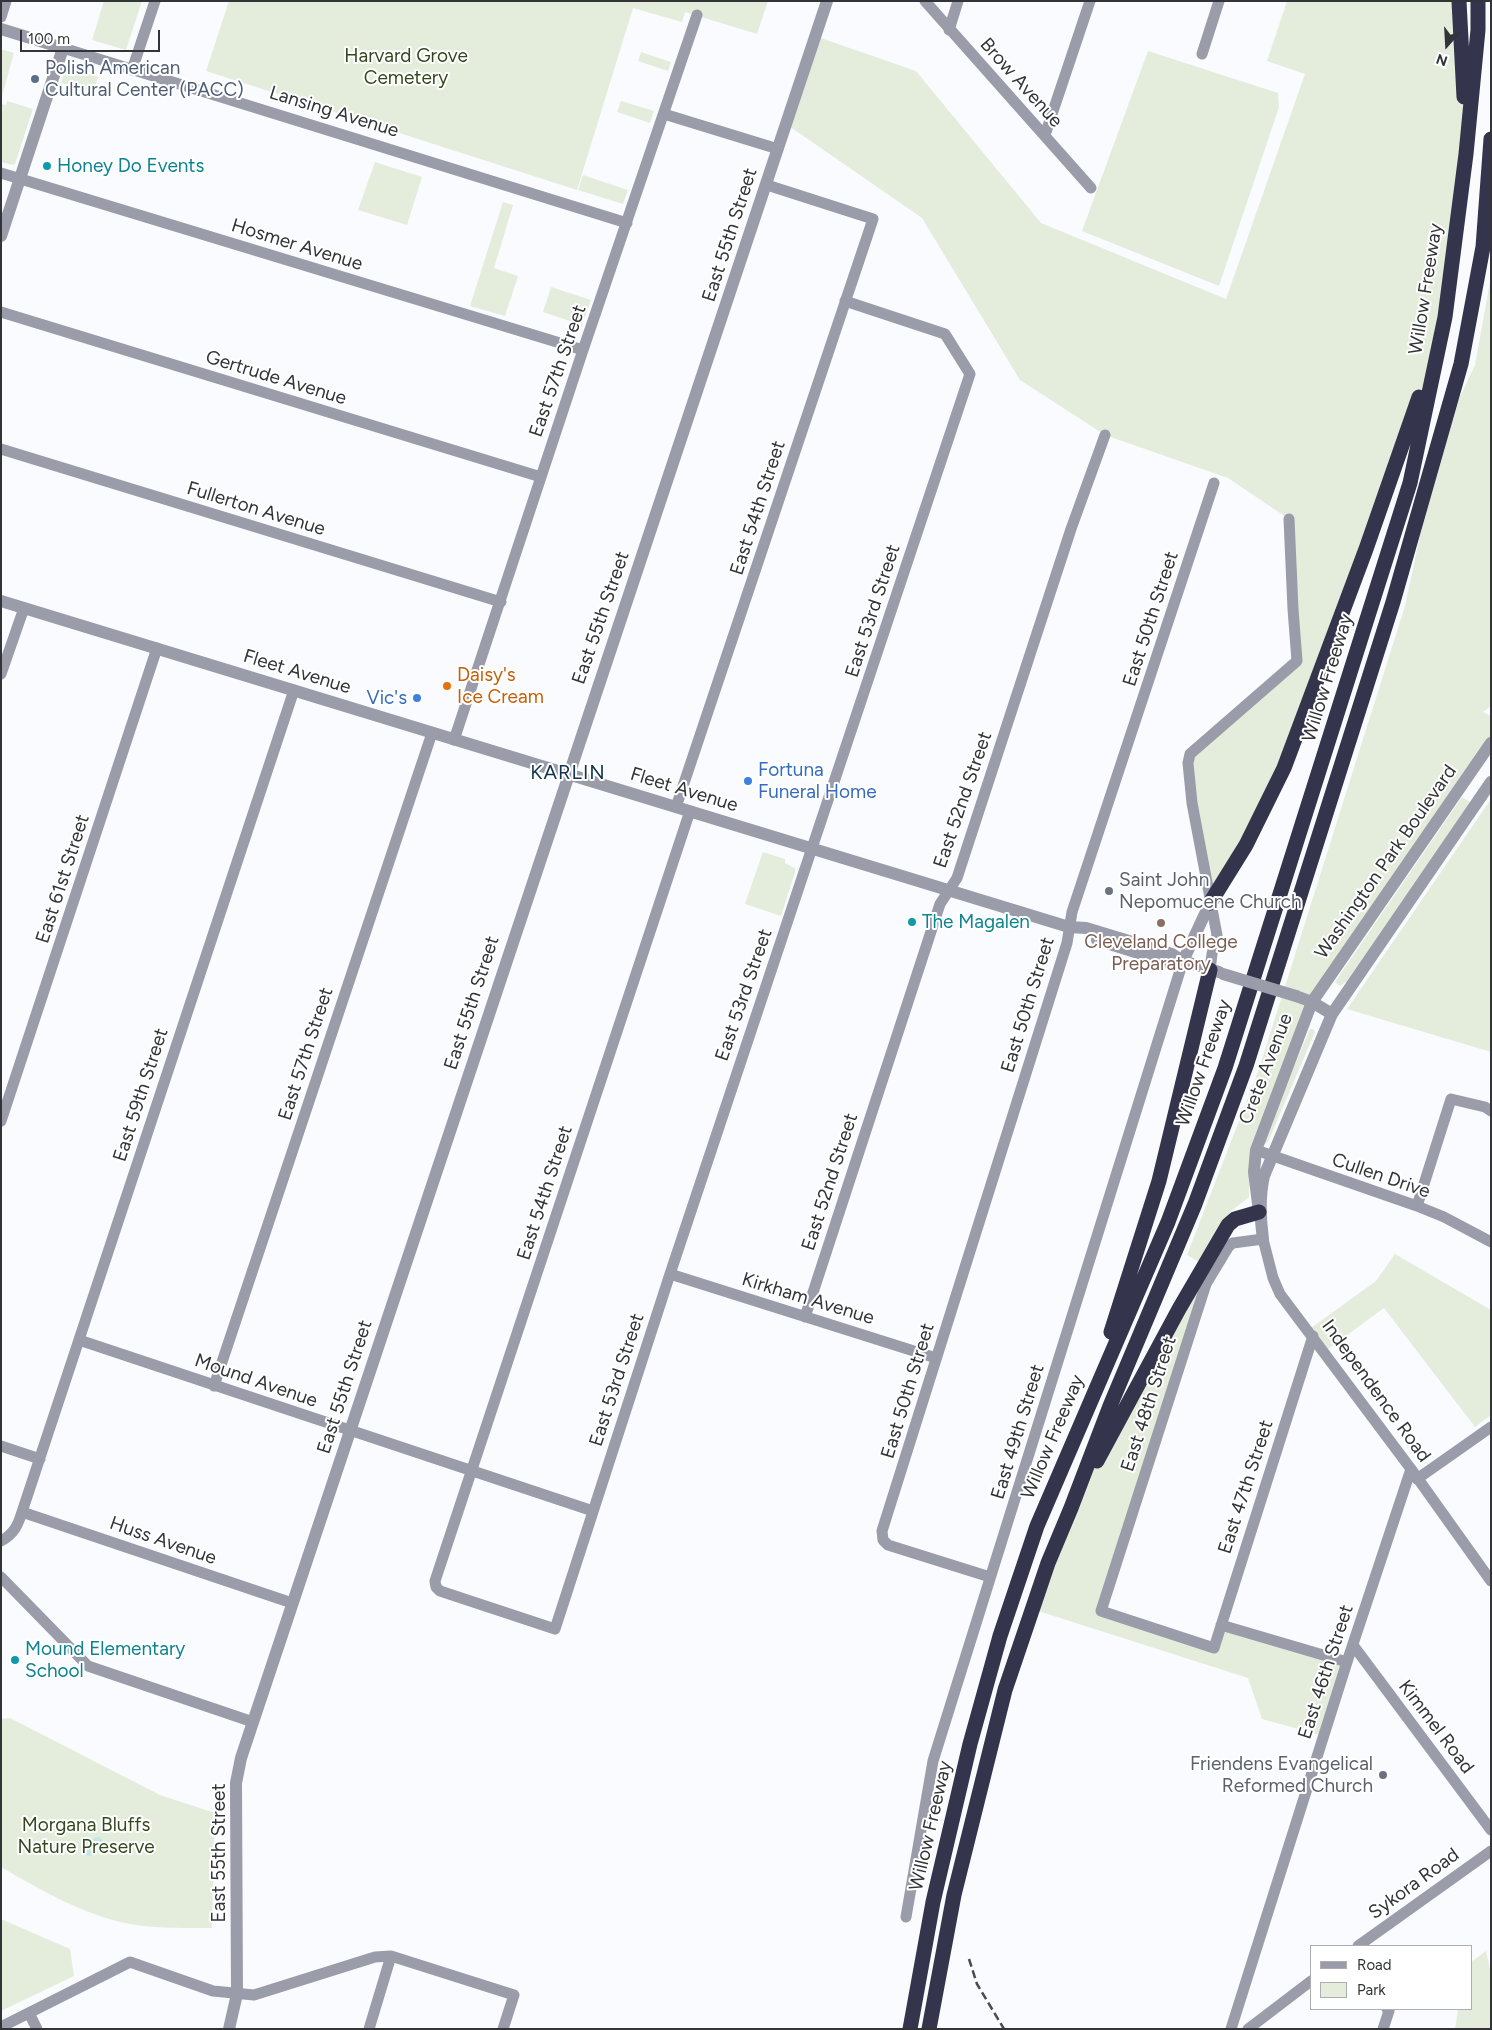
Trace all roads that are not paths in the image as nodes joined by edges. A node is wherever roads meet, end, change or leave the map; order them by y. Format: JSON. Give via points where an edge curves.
{"nodes":[{"id":1,"x":6,"y":1,"type":"edge"},
{"id":2,"x":155,"y":1,"type":"edge"},
{"id":3,"x":827,"y":1,"type":"edge"},
{"id":4,"x":925,"y":1,"type":"edge"},
{"id":5,"x":958,"y":1,"type":"edge"},
{"id":6,"x":1090,"y":1,"type":"edge"},
{"id":7,"x":1220,"y":1,"type":"edge"},
{"id":8,"x":1459,"y":1,"type":"edge"},
{"id":9,"x":1478,"y":1,"type":"edge"},
{"id":10,"x":698,"y":15,"type":"dead end"},
{"id":11,"x":1,"y":17,"type":"edge"},
{"id":12,"x":1,"y":29,"type":"edge"},
{"id":13,"x":949,"y":30,"type":"junction"},
{"id":14,"x":63,"y":48,"type":"junction"},
{"id":15,"x":1202,"y":54,"type":"dead end"},
{"id":16,"x":132,"y":70,"type":"junction"},
{"id":17,"x":664,"y":114,"type":"junction"},
{"id":18,"x":1045,"y":135,"type":"junction"},
{"id":19,"x":1491,"y":139,"type":"edge"},
{"id":20,"x":778,"y":149,"type":"junction"},
{"id":21,"x":1466,"y":154,"type":"junction"},
{"id":22,"x":1,"y":173,"type":"edge"},
{"id":23,"x":19,"y":178,"type":"junction"},
{"id":24,"x":767,"y":185,"type":"junction"},
{"id":25,"x":1091,"y":188,"type":"dead end"},
{"id":26,"x":1491,"y":211,"type":"edge"},
{"id":27,"x":627,"y":223,"type":"junction"},
{"id":28,"x":1,"y":236,"type":"edge"},
{"id":29,"x":1483,"y":246,"type":"junction"},
{"id":30,"x":845,"y":301,"type":"junction"},
{"id":31,"x":1,"y":312,"type":"edge"},
{"id":32,"x":1445,"y":317,"type":"junction"},
{"id":33,"x":583,"y":350,"type":"junction"},
{"id":34,"x":1105,"y":435,"type":"dead end"},
{"id":35,"x":1,"y":449,"type":"edge"},
{"id":36,"x":541,"y":477,"type":"junction"},
{"id":37,"x":1214,"y":483,"type":"dead end"},
{"id":38,"x":1289,"y":519,"type":"dead end"},
{"id":39,"x":1,"y":601,"type":"edge"},
{"id":40,"x":500,"y":602,"type":"junction"},
{"id":41,"x":24,"y":608,"type":"junction"},
{"id":42,"x":157,"y":648,"type":"junction"},
{"id":43,"x":1,"y":674,"type":"edge"},
{"id":44,"x":294,"y":690,"type":"junction"},
{"id":45,"x":432,"y":733,"type":"junction"},
{"id":46,"x":454,"y":740,"type":"junction"},
{"id":47,"x":1491,"y":743,"type":"edge"},
{"id":48,"x":568,"y":774,"type":"junction"},
{"id":49,"x":1491,"y":782,"type":"edge"},
{"id":50,"x":676,"y":807,"type":"junction"},
{"id":51,"x":690,"y":811,"type":"junction"},
{"id":52,"x":813,"y":849,"type":"junction"},
{"id":53,"x":949,"y":890,"type":"junction"},
{"id":54,"x":1210,"y":903,"type":"junction"},
{"id":55,"x":1070,"y":927,"type":"junction"},
{"id":56,"x":1183,"y":962,"type":"junction"},
{"id":57,"x":1217,"y":972,"type":"junction"},
{"id":58,"x":1312,"y":1002,"type":"junction"},
{"id":59,"x":1332,"y":1014,"type":"junction"},
{"id":60,"x":1491,"y":1111,"type":"edge"},
{"id":61,"x":1,"y":1121,"type":"edge"},
{"id":62,"x":1256,"y":1150,"type":"junction"},
{"id":63,"x":1272,"y":1156,"type":"junction"},
{"id":64,"x":1418,"y":1206,"type":"junction"},
{"id":65,"x":1259,"y":1212,"type":"junction"},
{"id":66,"x":1263,"y":1239,"type":"junction"},
{"id":67,"x":1491,"y":1242,"type":"edge"},
{"id":68,"x":670,"y":1274,"type":"junction"},
{"id":69,"x":805,"y":1317,"type":"junction"},
{"id":70,"x":1313,"y":1336,"type":"junction"},
{"id":71,"x":79,"y":1340,"type":"junction"},
{"id":72,"x":936,"y":1358,"type":"junction"},
{"id":73,"x":214,"y":1386,"type":"junction"},
{"id":74,"x":1087,"y":1410,"type":"junction"},
{"id":75,"x":1491,"y":1427,"type":"edge"},
{"id":76,"x":350,"y":1432,"type":"junction"},
{"id":77,"x":1,"y":1446,"type":"edge"},
{"id":78,"x":40,"y":1459,"type":"junction"},
{"id":79,"x":1410,"y":1469,"type":"junction"},
{"id":80,"x":471,"y":1471,"type":"junction"},
{"id":81,"x":1417,"y":1479,"type":"junction"},
{"id":82,"x":1071,"y":1508,"type":"junction"},
{"id":83,"x":593,"y":1511,"type":"junction"},
{"id":84,"x":22,"y":1512,"type":"junction"},
{"id":85,"x":1,"y":1541,"type":"edge"},
{"id":86,"x":1489,"y":1573,"type":"edge"},
{"id":87,"x":1,"y":1577,"type":"edge"},
{"id":88,"x":990,"y":1577,"type":"junction"},
{"id":89,"x":292,"y":1603,"type":"junction"},
{"id":90,"x":1221,"y":1625,"type":"junction"},
{"id":91,"x":555,"y":1629,"type":"joint"},
{"id":92,"x":1353,"y":1645,"type":"junction"},
{"id":93,"x":1214,"y":1648,"type":"joint"},
{"id":94,"x":1347,"y":1662,"type":"junction"},
{"id":95,"x":252,"y":1722,"type":"junction"},
{"id":96,"x":1491,"y":1830,"type":"edge"},
{"id":97,"x":1491,"y":1850,"type":"edge"},
{"id":98,"x":906,"y":1917,"type":"dead end"},
{"id":99,"x":1359,"y":1945,"type":"edge"},
{"id":100,"x":392,"y":1956,"type":"junction"},
{"id":101,"x":1310,"y":1983,"type":"edge"},
{"id":102,"x":237,"y":1994,"type":"junction"},
{"id":103,"x":1388,"y":2010,"type":"edge"},
{"id":104,"x":29,"y":2013,"type":"junction"},
{"id":105,"x":1,"y":2027,"type":"edge"},
{"id":106,"x":36,"y":2029,"type":"edge"},
{"id":107,"x":229,"y":2029,"type":"edge"},
{"id":108,"x":369,"y":2029,"type":"edge"},
{"id":109,"x":503,"y":2029,"type":"edge"},
{"id":110,"x":910,"y":2029,"type":"edge"},
{"id":111,"x":930,"y":2029,"type":"edge"},
{"id":112,"x":1231,"y":2029,"type":"edge"},
{"id":113,"x":1248,"y":2029,"type":"edge"},
{"id":114,"x":1383,"y":2029,"type":"edge"}],
"edges":[{"from":1,"to":11,"type":"street"},
{"from":2,"to":16,"type":"street"},
{"from":3,"to":20,"type":"street","name":"East 55th Street"},
{"from":4,"to":13,"type":"street","name":"Brow Avenue"},
{"from":5,"to":13,"type":"street"},
{"from":6,"to":18,"type":"street"},
{"from":7,"to":15,"type":"street"},
{"from":8,"to":21,"type":"highway"},
{"from":9,"to":21,"type":"highway","name":"Willow Freeway"},
{"from":10,"to":17,"type":"street","name":"East 57th Street"},
{"from":12,"to":14,"type":"street","name":"Lansing Avenue"},
{"from":13,"to":18,"type":"street","name":"Brow Avenue"},
{"from":14,"to":16,"type":"street","name":"Lansing Avenue"},
{"from":14,"to":23,"type":"street"},
{"from":16,"to":27,"type":"street","name":"Lansing Avenue"},
{"from":17,"to":20,"type":"street"},
{"from":17,"to":27,"type":"street","name":"East 57th Street"},
{"from":18,"to":25,"type":"street","name":"Brow Avenue"},
{"from":19,"to":29,"type":"highway","name":"Willow Freeway"},
{"from":20,"to":24,"type":"street","name":"East 55th Street"},
{"from":21,"to":32,"type":"highway","name":"Willow Freeway"},
{"from":22,"to":23,"type":"street","name":"Hosmer Avenue"},
{"from":23,"to":28,"type":"street"},
{"from":23,"to":33,"type":"street","name":"Hosmer Avenue"},
{"from":24,"to":30,"type":"street","name":"East 54th Street","via":[[873,220]]},
{"from":24,"to":48,"type":"street","name":"East 55th Street"},
{"from":26,"to":29,"type":"highway"},
{"from":27,"to":33,"type":"street","name":"East 57th Street"},
{"from":29,"to":82,"type":"highway","name":"Willow Freeway","via":[[1461,364],[1438,446],[1246,1066],[1195,1204]]},
{"from":30,"to":50,"type":"street","name":"East 54th Street"},
{"from":30,"to":52,"type":"street","name":"East 53rd Street","via":[[945,334],[970,374]]},
{"from":31,"to":36,"type":"street","name":"Gertrude Avenue"},
{"from":32,"to":54,"type":"highway","via":[[1386,495],[1284,768],[1246,845]]},
{"from":32,"to":74,"type":"highway","name":"Willow Freeway","via":[[1410,483],[1225,1068],[1168,1222]]},
{"from":33,"to":36,"type":"street","name":"East 57th Street"},
{"from":34,"to":53,"type":"street","name":"East 52nd Street","via":[[957,878]]},
{"from":35,"to":40,"type":"street","name":"Fullerton Avenue"},
{"from":36,"to":40,"type":"street","name":"East 57th Street"},
{"from":37,"to":55,"type":"street","name":"East 50th Street","via":[[1075,903]]},
{"from":38,"to":54,"type":"street","via":[[1297,661],[1190,754],[1188,763]]},
{"from":39,"to":41,"type":"street","name":"Fleet Avenue"},
{"from":40,"to":46,"type":"street","name":"East 57th Street"},
{"from":41,"to":42,"type":"street","name":"Fleet Avenue"},
{"from":41,"to":43,"type":"street"},
{"from":42,"to":44,"type":"street","name":"Fleet Avenue"},
{"from":42,"to":61,"type":"street","name":"East 61st Street"},
{"from":44,"to":45,"type":"street","name":"Fleet Avenue"},
{"from":44,"to":71,"type":"street","name":"East 59th Street"},
{"from":45,"to":46,"type":"street","name":"Fleet Avenue"},
{"from":45,"to":73,"type":"street","name":"East 57th Street"},
{"from":46,"to":48,"type":"street","name":"Fleet Avenue"},
{"from":47,"to":58,"type":"street","name":"Washington Park Boulevard"},
{"from":48,"to":50,"type":"street","name":"Fleet Avenue"},
{"from":48,"to":76,"type":"street","name":"East 55th Street"},
{"from":49,"to":59,"type":"street"},
{"from":50,"to":51,"type":"street","name":"Fleet Avenue"},
{"from":51,"to":52,"type":"street","name":"Fleet Avenue"},
{"from":51,"to":80,"type":"street","name":"East 54th Street"},
{"from":52,"to":53,"type":"street","name":"Fleet Avenue"},
{"from":52,"to":68,"type":"street","name":"East 53rd Street"},
{"from":53,"to":55,"type":"street","name":"Fleet Avenue"},
{"from":53,"to":69,"type":"street","name":"East 52nd Street","via":[[940,904]]},
{"from":54,"to":56,"type":"street"},
{"from":54,"to":57,"type":"street","via":[[1217,935],[1212,954]]},
{"from":55,"to":56,"type":"street","name":"Fleet Avenue","via":[[1083,936],[1170,963]]},
{"from":55,"to":72,"type":"street","name":"East 50th Street"},
{"from":56,"to":57,"type":"street","name":"Fleet Avenue"},
{"from":56,"to":88,"type":"street","name":"East 49th Street"},
{"from":57,"to":58,"type":"street","name":"Fleet Avenue","bridge":true},
{"from":57,"to":74,"type":"highway","via":[[1159,1182]]},
{"from":58,"to":59,"type":"street","name":"Fleet Avenue"},
{"from":58,"to":62,"type":"street","name":"Crete Avenue"},
{"from":59,"to":63,"type":"street","name":"Crete Avenue"},
{"from":60,"to":64,"type":"street","via":[[1451,1099]]},
{"from":62,"to":63,"type":"street","name":"Cullen Drive"},
{"from":62,"to":65,"type":"street","name":"Independence Road","via":[[1254,1172]]},
{"from":63,"to":64,"type":"street","name":"Cullen Drive"},
{"from":63,"to":65,"type":"street","name":"Independence Road","via":[[1260,1191]]},
{"from":64,"to":67,"type":"street","name":"Cullen Drive"},
{"from":65,"to":66,"type":"street","name":"Independence Road"},
{"from":65,"to":82,"type":"highway","via":[[1235,1219],[1228,1225]]},
{"from":66,"to":70,"type":"street","name":"Independence Road","via":[[1280,1294]]},
{"from":66,"to":93,"type":"street","name":"East 48th Street","via":[[1228,1246],[1206,1284],[1102,1611]]},
{"from":68,"to":69,"type":"street","name":"Kirkham Avenue"},
{"from":68,"to":83,"type":"street","name":"East 53rd Street"},
{"from":69,"to":72,"type":"street","name":"Kirkham Avenue"},
{"from":70,"to":79,"type":"street","name":"Independence Road"},
{"from":70,"to":90,"type":"street","name":"East 47th Street"},
{"from":71,"to":73,"type":"street","name":"Mound Avenue"},
{"from":71,"to":78,"type":"street","name":"East 59th Street"},
{"from":72,"to":88,"type":"street","name":"East 50th Street","via":[[882,1530],[883,1540],[888,1545]]},
{"from":73,"to":76,"type":"street","name":"Mound Avenue"},
{"from":74,"to":110,"type":"highway","name":"Willow Freeway","via":[[1037,1526],[1000,1636],[970,1744],[936,1893]]},
{"from":75,"to":81,"type":"street"},
{"from":76,"to":80,"type":"street","name":"Mound Avenue"},
{"from":76,"to":89,"type":"street","name":"East 55th Street"},
{"from":77,"to":78,"type":"street"},
{"from":78,"to":84,"type":"street","name":"East 59th Street"},
{"from":79,"to":81,"type":"street","name":"Independence Road"},
{"from":79,"to":92,"type":"street","name":"East 46th Street"},
{"from":80,"to":83,"type":"street","name":"Mound Avenue"},
{"from":80,"to":91,"type":"street","name":"East 54th Street","via":[[436,1586],[440,1591]]},
{"from":81,"to":86,"type":"street","name":"Independence Road"},
{"from":82,"to":111,"type":"highway","name":"Willow Freeway","via":[[1048,1563],[1004,1690],[954,1895]]},
{"from":83,"to":91,"type":"street","name":"East 53rd Street"},
{"from":84,"to":85,"type":"street","name":"East 59th Street","via":[[13,1533]]},
{"from":84,"to":89,"type":"street","name":"Huss Avenue"},
{"from":87,"to":95,"type":"street","via":[[88,1666]]},
{"from":88,"to":98,"type":"street","name":"East 49th Street","via":[[934,1761]]},
{"from":89,"to":95,"type":"street","name":"East 55th Street"},
{"from":90,"to":93,"type":"street","name":"East 47th Street"},
{"from":90,"to":94,"type":"street"},
{"from":92,"to":94,"type":"street","name":"East 46th Street"},
{"from":92,"to":96,"type":"street","name":"Kimmel Road"},
{"from":94,"to":112,"type":"street","name":"East 46th Street"},
{"from":95,"to":102,"type":"street","name":"East 55th Street","via":[[236,1782]]},
{"from":97,"to":99,"type":"street","name":"Sykora Road"},
{"from":100,"to":102,"type":"street","via":[[375,1957],[254,1995]]},
{"from":100,"to":108,"type":"street"},
{"from":100,"to":109,"type":"street","via":[[514,1995]]},
{"from":101,"to":113,"type":"street"},
{"from":102,"to":104,"type":"street","via":[[213,1991],[130,1962]]},
{"from":102,"to":107,"type":"street","name":"East 55th Street"},
{"from":103,"to":114,"type":"street"},
{"from":104,"to":105,"type":"street"},
{"from":104,"to":106,"type":"street"}]}
